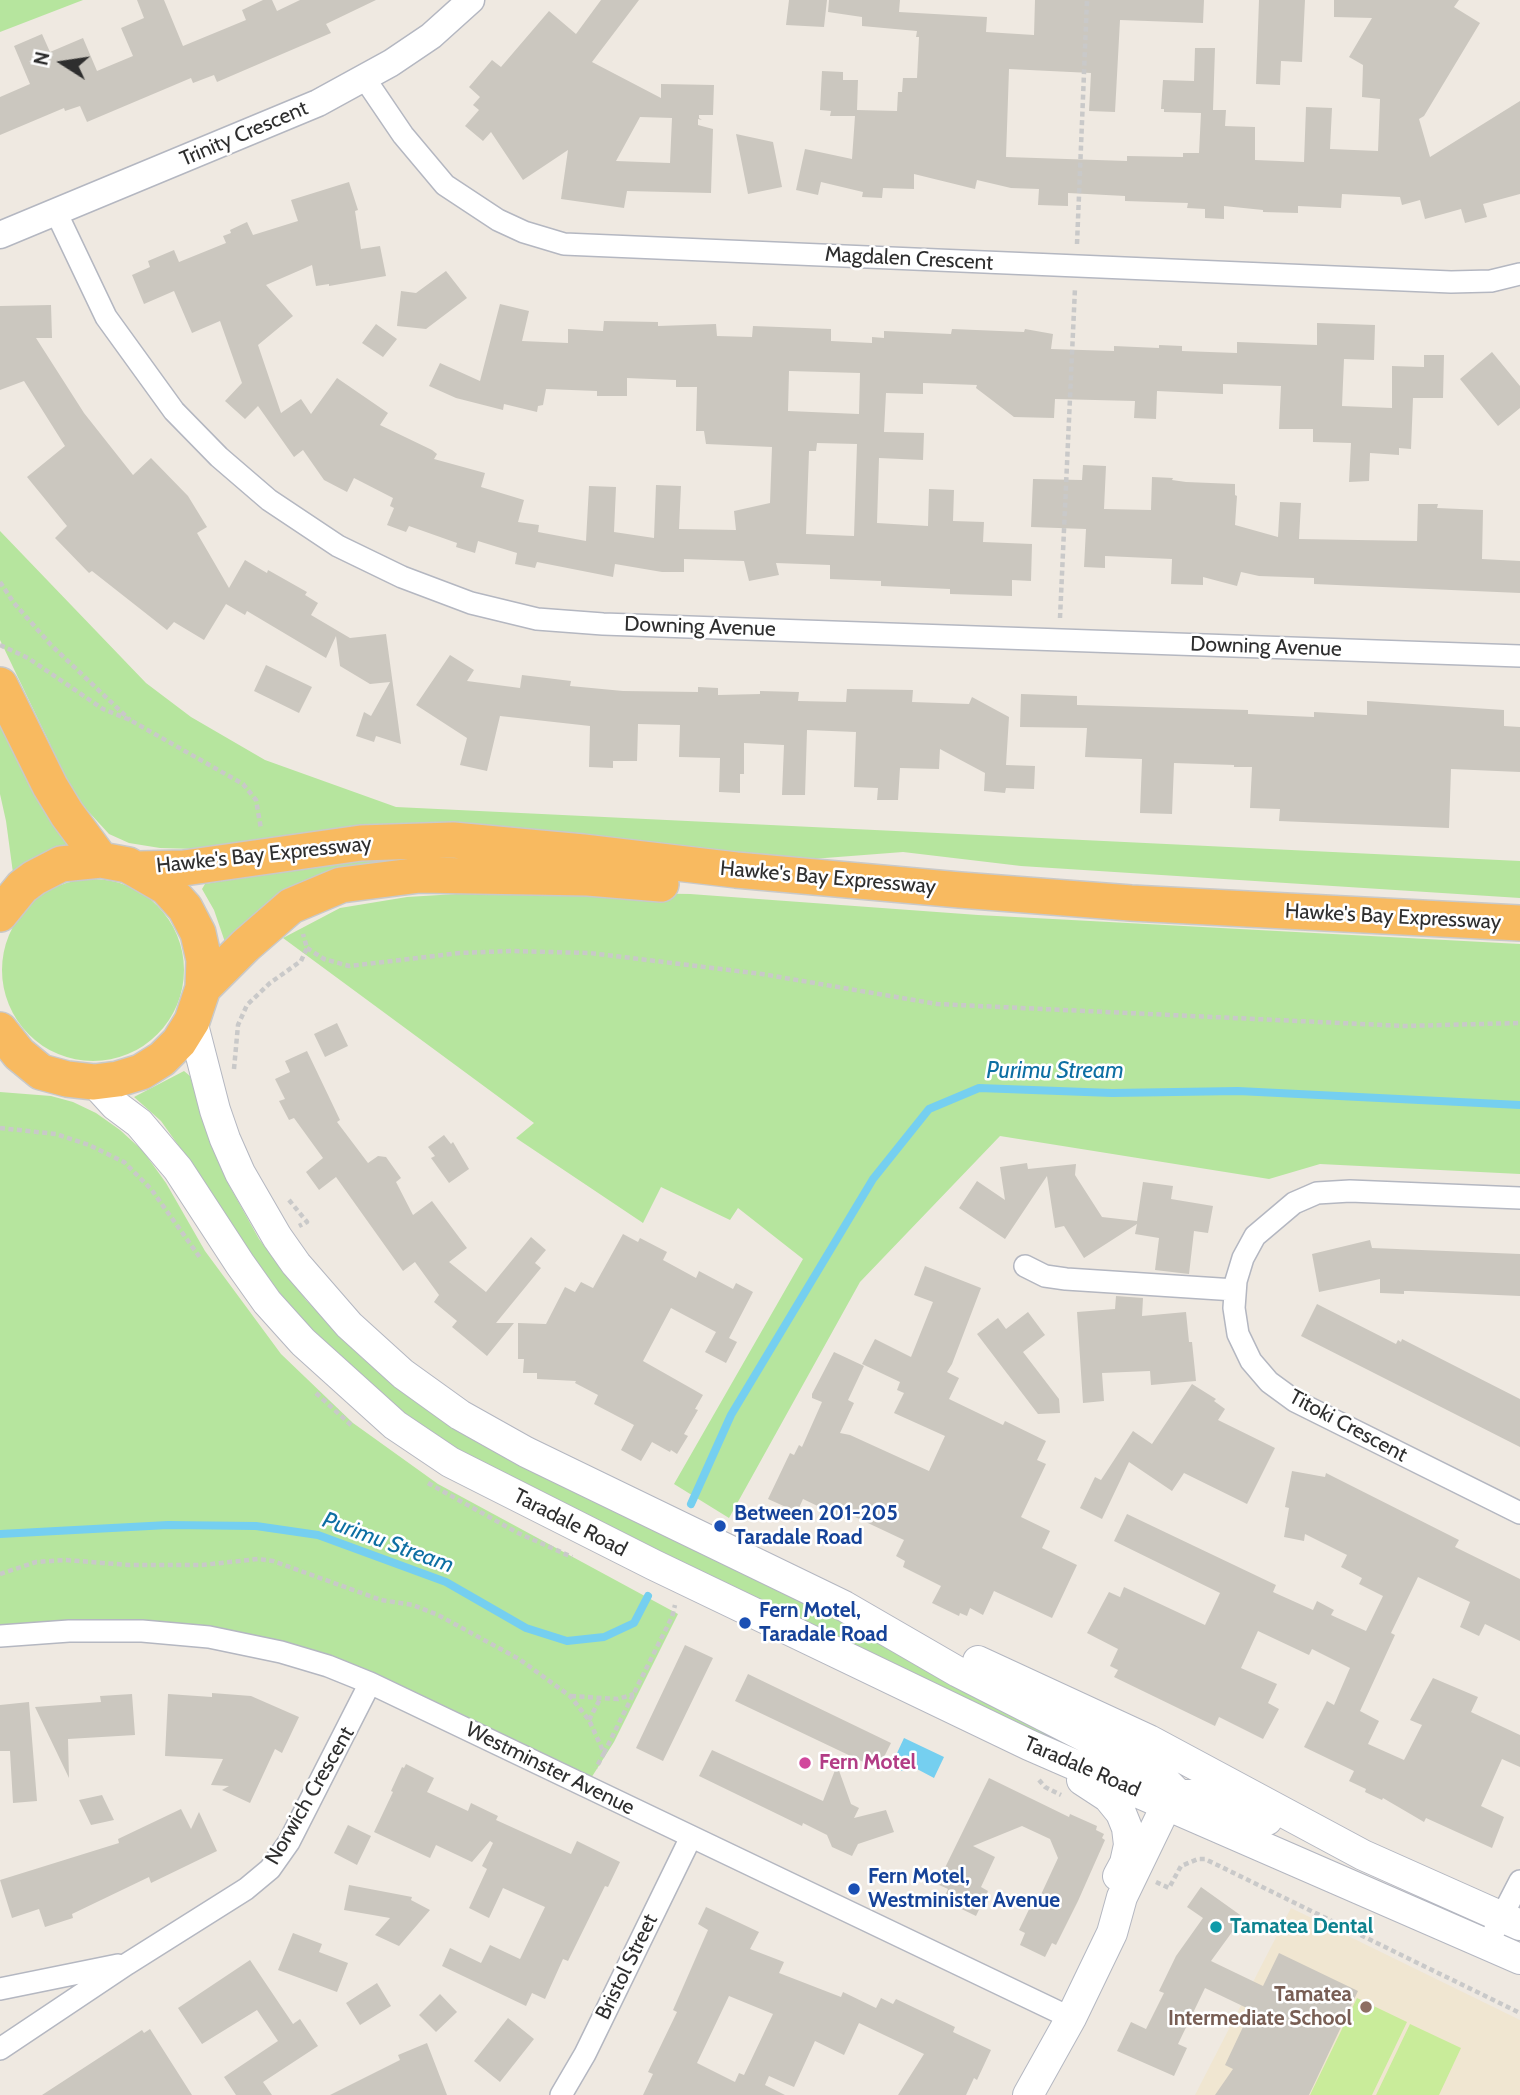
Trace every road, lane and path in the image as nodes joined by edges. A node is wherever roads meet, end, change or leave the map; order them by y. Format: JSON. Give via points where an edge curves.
{"nodes":[{"id":1,"x":471,"y":0,"type":"edge"},
{"id":2,"x":1087,"y":0,"type":"edge"},
{"id":3,"x":365,"y":79,"type":"junction"},
{"id":4,"x":56,"y":212,"type":"junction"},
{"id":5,"x":0,"y":235,"type":"edge"},
{"id":6,"x":1076,"y":266,"type":"junction"},
{"id":7,"x":1520,"y":274,"type":"edge"},
{"id":8,"x":0,"y":582,"type":"edge"},
{"id":9,"x":1059,"y":639,"type":"junction"},
{"id":10,"x":0,"y":645,"type":"edge"},
{"id":11,"x":1520,"y":656,"type":"edge"},
{"id":12,"x":0,"y":685,"type":"edge"},
{"id":13,"x":101,"y":860,"type":"junction"},
{"id":14,"x":138,"y":869,"type":"junction"},
{"id":15,"x":0,"y":914,"type":"edge"},
{"id":16,"x":1520,"y":923,"type":"edge"},
{"id":17,"x":1520,"y":945,"type":"edge"},
{"id":18,"x":307,"y":948,"type":"dead end"},
{"id":19,"x":203,"y":988,"type":"junction"},
{"id":20,"x":192,"y":1021,"type":"junction"},
{"id":21,"x":1520,"y":1023,"type":"edge"},
{"id":22,"x":0,"y":1030,"type":"edge"},
{"id":23,"x":0,"y":1070,"type":"edge"},
{"id":24,"x":41,"y":1072,"type":"junction"},
{"id":25,"x":94,"y":1082,"type":"junction"},
{"id":26,"x":0,"y":1128,"type":"edge"},
{"id":27,"x":1520,"y":1198,"type":"edge"},
{"id":28,"x":1025,"y":1266,"type":"dead end"},
{"id":29,"x":208,"y":1268,"type":"dead end"},
{"id":30,"x":1235,"y":1290,"type":"junction"},
{"id":31,"x":1520,"y":1513,"type":"edge"},
{"id":32,"x":0,"y":1574,"type":"edge"},
{"id":33,"x":674,"y":1606,"type":"dead end"},
{"id":34,"x":874,"y":1621,"type":"junction"},
{"id":35,"x":0,"y":1636,"type":"edge"},
{"id":36,"x":370,"y":1683,"type":"junction"},
{"id":37,"x":634,"y":1694,"type":"junction"},
{"id":38,"x":570,"y":1696,"type":"junction"},
{"id":39,"x":600,"y":1699,"type":"junction"},
{"id":40,"x":590,"y":1720,"type":"junction"},
{"id":41,"x":1029,"y":1745,"type":"junction"},
{"id":42,"x":604,"y":1753,"type":"junction"},
{"id":43,"x":586,"y":1786,"type":"junction"},
{"id":44,"x":1177,"y":1804,"type":"junction"},
{"id":45,"x":691,"y":1837,"type":"junction"},
{"id":46,"x":1363,"y":1855,"type":"junction"},
{"id":47,"x":1239,"y":1867,"type":"dead end"},
{"id":48,"x":1228,"y":1870,"type":"junction"},
{"id":49,"x":1520,"y":1881,"type":"edge"},
{"id":50,"x":1163,"y":1885,"type":"dead end"},
{"id":51,"x":1512,"y":1920,"type":"edge"},
{"id":52,"x":1487,"y":1945,"type":"junction"},
{"id":53,"x":1520,"y":1959,"type":"edge"},
{"id":54,"x":127,"y":1964,"type":"junction"},
{"id":55,"x":1092,"y":1973,"type":"junction"},
{"id":56,"x":0,"y":1989,"type":"edge"},
{"id":57,"x":1520,"y":2013,"type":"edge"},
{"id":58,"x":1071,"y":2018,"type":"junction"},
{"id":59,"x":0,"y":2049,"type":"edge"},
{"id":60,"x":561,"y":2095,"type":"edge"},
{"id":61,"x":1028,"y":2095,"type":"edge"}],
"edges":[{"from":1,"to":3,"type":"street","name":"Trinity Crescent","via":[[431,36]]},
{"from":2,"to":6,"type":"path"},
{"from":3,"to":4,"type":"street","name":"Trinity Crescent"},
{"from":3,"to":6,"type":"street","name":"Magdalen Crescent","via":[[445,185],[498,220],[548,240],[581,246]]},
{"from":4,"to":5,"type":"street","name":"Trinity Crescent"},
{"from":4,"to":9,"type":"street","name":"Downing Avenue","via":[[106,317],[174,411],[268,500],[338,546],[402,577],[471,603],[537,619]]},
{"from":6,"to":7,"type":"street","name":"Magdalen Crescent","via":[[1451,282],[1491,281]]},
{"from":6,"to":9,"type":"path"},
{"from":8,"to":10,"type":"path","via":[[51,645],[130,720],[103,709],[28,658]]},
{"from":9,"to":11,"type":"street","name":"Downing Avenue"},
{"from":12,"to":13,"type":"highway","via":[[50,786]]},
{"from":13,"to":14,"type":"highway"},
{"from":13,"to":15,"type":"highway","via":[[47,870],[22,887]]},
{"from":14,"to":16,"type":"highway","name":"Hawke's Bay Expressway","via":[[184,868],[360,843],[453,840],[960,890]]},
{"from":14,"to":19,"type":"highway","via":[[166,887],[185,908],[198,933],[204,960]]},
{"from":17,"to":19,"type":"highway","name":"Hawke's Bay Expressway","via":[[588,878],[420,875],[341,885],[291,905]]},
{"from":18,"to":21,"type":"path","via":[[349,966],[460,953],[590,953],[937,1004],[1405,1026]]},
{"from":19,"to":20,"type":"highway"},
{"from":20,"to":25,"type":"highway","via":[[162,1059],[141,1072]]},
{"from":20,"to":34,"type":"main road","name":"Taradale Road","via":[[222,1129],[256,1203],[296,1264],[385,1359],[441,1402],[526,1452]]},
{"from":22,"to":24,"type":"highway"},
{"from":23,"to":24,"type":"highway"},
{"from":24,"to":25,"type":"highway"},
{"from":25,"to":41,"type":"main road","name":"Taradale Road","via":[[139,1123],[178,1169],[240,1264],[285,1322],[395,1425],[489,1483]]},
{"from":26,"to":29,"type":"path","via":[[56,1134],[124,1162],[151,1189]]},
{"from":27,"to":30,"type":"street","name":"Titoki Crescent","via":[[1317,1193],[1294,1203],[1255,1236],[1243,1258]]},
{"from":28,"to":30,"type":"street","via":[[1066,1279]]},
{"from":30,"to":31,"type":"street","name":"Titoki Crescent","via":[[1238,1335],[1269,1382],[1295,1401]]},
{"from":32,"to":38,"type":"path","via":[[36,1562],[66,1560],[128,1565],[274,1561],[381,1600],[438,1615],[520,1660]]},
{"from":33,"to":37,"type":"path"},
{"from":34,"to":44,"type":"main road","name":"Taradale Road","via":[[958,1672],[1158,1774]]},
{"from":34,"to":46,"type":"main road","name":"Taradale Road","via":[[912,1632],[1149,1740]]},
{"from":35,"to":36,"type":"street","name":"Westminster Avenue","via":[[142,1631],[209,1637],[281,1652]]},
{"from":36,"to":43,"type":"street","name":"Westminster Avenue"},
{"from":36,"to":54,"type":"street","name":"Norwich Crescent","via":[[295,1830],[270,1869],[247,1889]]},
{"from":37,"to":39,"type":"path"},
{"from":37,"to":42,"type":"path"},
{"from":38,"to":39,"type":"path"},
{"from":38,"to":40,"type":"path"},
{"from":39,"to":40,"type":"path"},
{"from":40,"to":42,"type":"path"},
{"from":41,"to":44,"type":"main road","name":"Taradale Road"},
{"from":41,"to":55,"type":"main road","via":[[1108,1797],[1127,1828],[1125,1863],[1096,1930]]},
{"from":42,"to":43,"type":"path"},
{"from":43,"to":45,"type":"street","name":"Westminster Avenue"},
{"from":44,"to":46,"type":"main road","name":"Taradale Road","via":[[1195,1795],[1210,1799]]},
{"from":44,"to":52,"type":"main road","name":"Taradale Road"},
{"from":44,"to":55,"type":"main road","via":[[1140,1906],[1112,1933]]},
{"from":45,"to":58,"type":"street","name":"Westminster Avenue"},
{"from":45,"to":60,"type":"street","name":"Bristol Street"},
{"from":46,"to":51,"type":"main road","name":"Taradale Road"},
{"from":47,"to":48,"type":"path"},
{"from":48,"to":50,"type":"path","via":[[1198,1859],[1181,1866],[1169,1888]]},
{"from":48,"to":57,"type":"path"},
{"from":49,"to":51,"type":"street"},
{"from":51,"to":52,"type":"street"},
{"from":52,"to":53,"type":"main road","name":"Taradale Road"},
{"from":54,"to":56,"type":"street","name":"Norwich Crescent"},
{"from":54,"to":59,"type":"street","name":"Norwich Crescent"},
{"from":55,"to":58,"type":"main road"},
{"from":58,"to":61,"type":"main road"}]}
